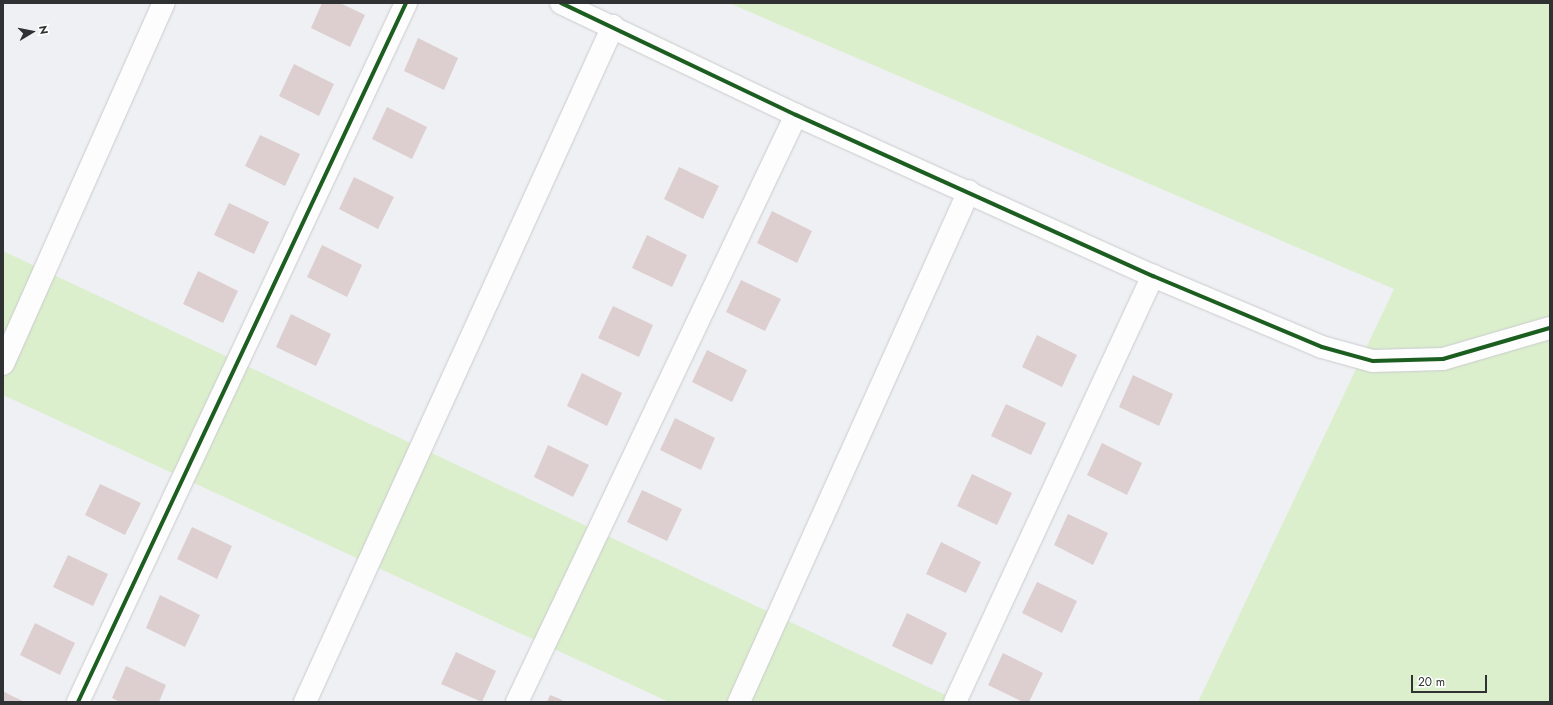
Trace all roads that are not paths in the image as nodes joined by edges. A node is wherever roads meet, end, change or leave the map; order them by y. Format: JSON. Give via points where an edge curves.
{"nodes":[{"id":1,"x":164,"y":3,"type":"edge"},
{"id":2,"x":406,"y":3,"type":"edge"},
{"id":3,"x":560,"y":3,"type":"edge"},
{"id":4,"x":612,"y":26,"type":"junction"},
{"id":5,"x":796,"y":115,"type":"junction"},
{"id":6,"x":969,"y":191,"type":"junction"},
{"id":7,"x":1153,"y":276,"type":"junction"},
{"id":8,"x":1550,"y":328,"type":"edge"},
{"id":9,"x":3,"y":364,"type":"edge"},
{"id":10,"x":78,"y":702,"type":"edge"},
{"id":11,"x":305,"y":702,"type":"edge"},
{"id":12,"x":517,"y":702,"type":"edge"},
{"id":13,"x":739,"y":702,"type":"edge"},
{"id":14,"x":955,"y":702,"type":"edge"}],
"edges":[{"from":1,"to":9,"type":"street"},
{"from":2,"to":10,"type":"street"},
{"from":3,"to":4,"type":"street"},
{"from":4,"to":5,"type":"street"},
{"from":4,"to":11,"type":"street"},
{"from":5,"to":6,"type":"street"},
{"from":5,"to":12,"type":"street"},
{"from":6,"to":7,"type":"street"},
{"from":6,"to":13,"type":"street"},
{"from":7,"to":8,"type":"street","via":[[1322,347],[1373,361],[1443,359]]},
{"from":7,"to":14,"type":"street"}]}
